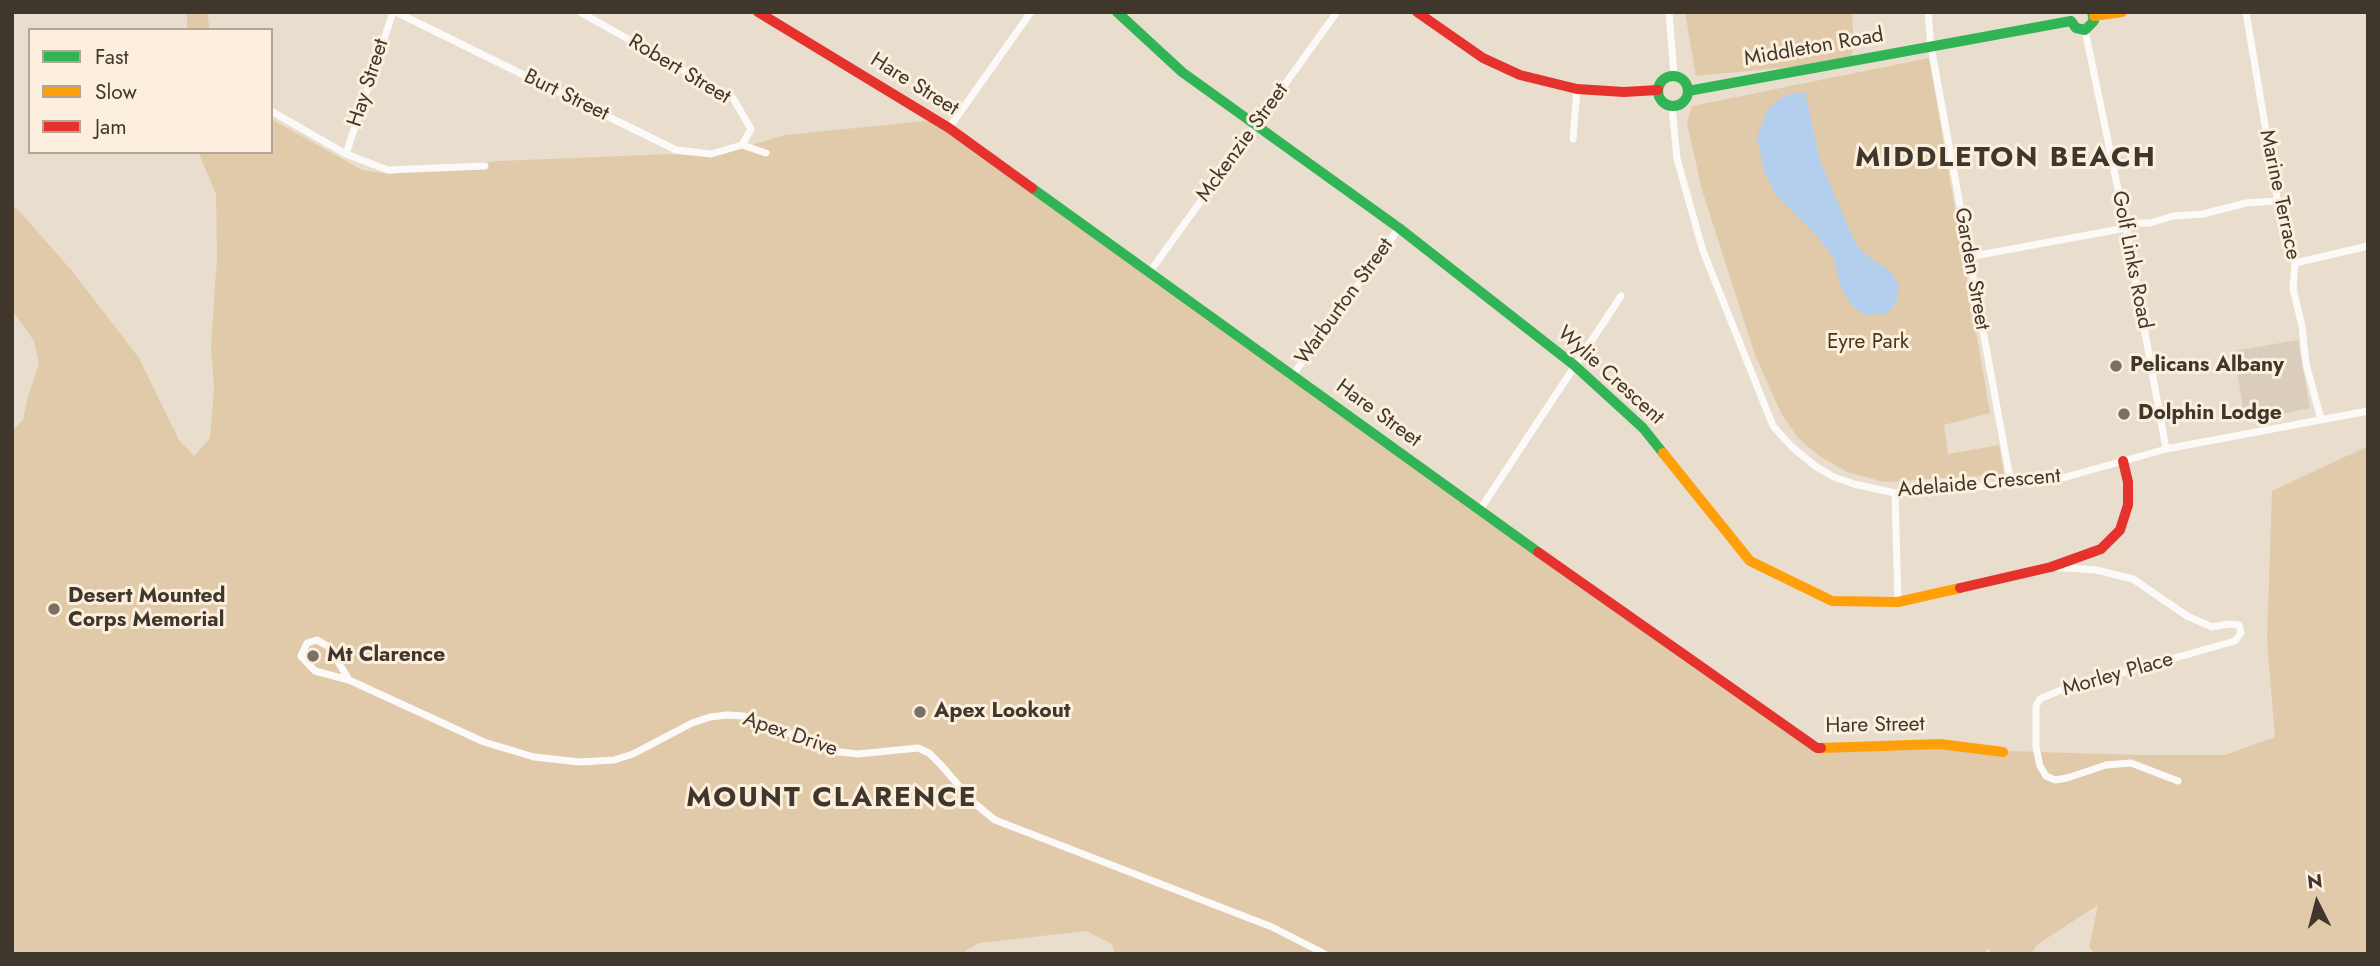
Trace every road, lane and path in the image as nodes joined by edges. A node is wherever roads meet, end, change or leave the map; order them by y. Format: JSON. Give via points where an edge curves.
{"nodes":[{"id":1,"x":394,"y":12,"type":"edge"},
{"id":2,"x":580,"y":12,"type":"edge"},
{"id":3,"x":758,"y":12,"type":"edge"},
{"id":4,"x":1031,"y":12,"type":"edge"},
{"id":5,"x":1117,"y":12,"type":"edge"},
{"id":6,"x":1337,"y":12,"type":"edge"},
{"id":7,"x":1417,"y":12,"type":"edge"},
{"id":8,"x":1669,"y":12,"type":"edge"},
{"id":9,"x":1928,"y":12,"type":"edge"},
{"id":10,"x":2122,"y":12,"type":"edge"},
{"id":11,"x":2246,"y":12,"type":"edge"},
{"id":12,"x":2093,"y":14,"type":"edge"},
{"id":13,"x":2072,"y":17,"type":"edge"},
{"id":14,"x":2085,"y":30,"type":"junction"},
{"id":15,"x":1931,"y":47,"type":"junction"},
{"id":16,"x":1674,"y":76,"type":"junction"},
{"id":17,"x":1577,"y":89,"type":"junction"},
{"id":18,"x":1658,"y":90,"type":"junction"},
{"id":19,"x":1688,"y":91,"type":"junction"},
{"id":20,"x":1672,"y":106,"type":"junction"},
{"id":21,"x":273,"y":112,"type":"edge"},
{"id":22,"x":1257,"y":124,"type":"junction"},
{"id":23,"x":949,"y":128,"type":"junction"},
{"id":24,"x":1573,"y":139,"type":"dead end"},
{"id":25,"x":742,"y":145,"type":"junction"},
{"id":26,"x":766,"y":153,"type":"dead end"},
{"id":27,"x":346,"y":154,"type":"junction"},
{"id":28,"x":485,"y":166,"type":"dead end"},
{"id":29,"x":2277,"y":201,"type":"junction"},
{"id":30,"x":1399,"y":228,"type":"junction"},
{"id":31,"x":2126,"y":228,"type":"junction"},
{"id":32,"x":2368,"y":246,"type":"edge"},
{"id":33,"x":1968,"y":257,"type":"junction"},
{"id":34,"x":2295,"y":263,"type":"junction"},
{"id":35,"x":1149,"y":273,"type":"junction"},
{"id":36,"x":1621,"y":296,"type":"dead end"},
{"id":37,"x":1574,"y":365,"type":"junction"},
{"id":38,"x":1292,"y":376,"type":"junction"},
{"id":39,"x":2368,"y":411,"type":"edge"},
{"id":40,"x":2321,"y":419,"type":"junction"},
{"id":41,"x":2166,"y":449,"type":"junction"},
{"id":42,"x":2123,"y":461,"type":"junction"},
{"id":43,"x":2011,"y":484,"type":"junction"},
{"id":44,"x":1895,"y":493,"type":"junction"},
{"id":45,"x":1479,"y":511,"type":"junction"},
{"id":46,"x":2051,"y":567,"type":"junction"},
{"id":47,"x":1898,"y":602,"type":"junction"},
{"id":48,"x":349,"y":680,"type":"junction"},
{"id":49,"x":2003,"y":752,"type":"dead end"},
{"id":50,"x":2178,"y":781,"type":"dead end"},
{"id":51,"x":1325,"y":954,"type":"edge"}],
"edges":[{"from":1,"to":25,"type":"street","name":"Burt Street","via":[[676,150],[711,153]]},
{"from":1,"to":27,"type":"street","name":"Hay Street"},
{"from":2,"to":25,"type":"street","name":"Robert Street","via":[[733,98],[751,129]]},
{"from":3,"to":23,"type":"street","name":"Hare Street"},
{"from":4,"to":23,"type":"street"},
{"from":5,"to":22,"type":"street","name":"Wylie Crescent","via":[[1182,72]]},
{"from":6,"to":22,"type":"street","name":"Mckenzie Street"},
{"from":7,"to":17,"type":"street","via":[[1483,58],[1520,75]]},
{"from":8,"to":16,"type":"street"},
{"from":9,"to":15,"type":"street","name":"Garden Street"},
{"from":10,"to":12,"type":"street"},
{"from":11,"to":29,"type":"street","name":"Marine Terrace"},
{"from":12,"to":14,"type":"street","via":[[2092,25]]},
{"from":13,"to":14,"type":"street","via":[[2076,28]]},
{"from":13,"to":15,"type":"street","name":"Middleton Road"},
{"from":14,"to":31,"type":"street","name":"Golf Links Road"},
{"from":15,"to":19,"type":"street","name":"Middleton Road"},
{"from":15,"to":33,"type":"street","name":"Garden Street"},
{"from":16,"to":18,"type":"street","via":[[1663,80]]},
{"from":16,"to":19,"type":"street","via":[[1684,81]]},
{"from":17,"to":18,"type":"street"},
{"from":17,"to":24,"type":"street"},
{"from":18,"to":20,"type":"street","via":[[1662,101]]},
{"from":19,"to":20,"type":"street","via":[[1683,102]]},
{"from":20,"to":44,"type":"street","name":"Adelaide Crescent","via":[[1677,159],[1703,251],[1773,426],[1800,454],[1834,477]]},
{"from":21,"to":27,"type":"street"},
{"from":22,"to":30,"type":"street","name":"Wylie Crescent"},
{"from":22,"to":35,"type":"street","name":"Mckenzie Street"},
{"from":23,"to":35,"type":"street","name":"Hare Street"},
{"from":25,"to":26,"type":"street"},
{"from":27,"to":28,"type":"street","via":[[388,170]]},
{"from":29,"to":31,"type":"street","via":[[2173,216]]},
{"from":29,"to":34,"type":"street","name":"Marine Terrace"},
{"from":30,"to":37,"type":"street","name":"Wylie Crescent"},
{"from":30,"to":38,"type":"street","name":"Warburton Street"},
{"from":31,"to":33,"type":"street"},
{"from":31,"to":41,"type":"street","name":"Golf Links Road"},
{"from":32,"to":34,"type":"street"},
{"from":33,"to":43,"type":"street","name":"Garden Street"},
{"from":34,"to":40,"type":"street","name":"Marine Terrace","via":[[2293,288]]},
{"from":35,"to":38,"type":"street","name":"Hare Street"},
{"from":36,"to":37,"type":"street"},
{"from":37,"to":45,"type":"street"},
{"from":37,"to":47,"type":"street","name":"Wylie Crescent","via":[[1643,428],[1750,561],[1832,601]]},
{"from":38,"to":45,"type":"street","name":"Hare Street"},
{"from":39,"to":40,"type":"street","name":"Adelaide Crescent"},
{"from":40,"to":41,"type":"street","name":"Adelaide Crescent"},
{"from":41,"to":42,"type":"street","name":"Adelaide Crescent"},
{"from":42,"to":43,"type":"street","name":"Adelaide Crescent","via":[[2066,477]]},
{"from":42,"to":46,"type":"street","name":"Wylie Crescent","via":[[2128,505],[2120,530],[2101,549]]},
{"from":43,"to":44,"type":"street","name":"Adelaide Crescent"},
{"from":44,"to":47,"type":"street"},
{"from":45,"to":49,"type":"street","name":"Hare Street","via":[[1818,748],[1940,744]]},
{"from":46,"to":47,"type":"street","name":"Wylie Crescent"},
{"from":46,"to":50,"type":"street","name":"Morley Place","via":[[2096,570],[2133,579],[2187,617],[2213,627],[2239,625],[2241,633],[2235,641],[2061,690],[2040,699],[2036,706],[2036,747],[2046,776],[2055,780],[2131,762]]},
{"from":48,"to":48,"type":"street","name":"Apex Drive","via":[[309,666],[301,656],[307,643],[324,642]]},
{"from":48,"to":51,"type":"street","name":"Apex Drive","via":[[484,742],[534,757],[614,760],[692,723],[727,715],[758,720],[831,751],[858,754],[918,748],[929,753],[995,820],[1272,927]]}]}
